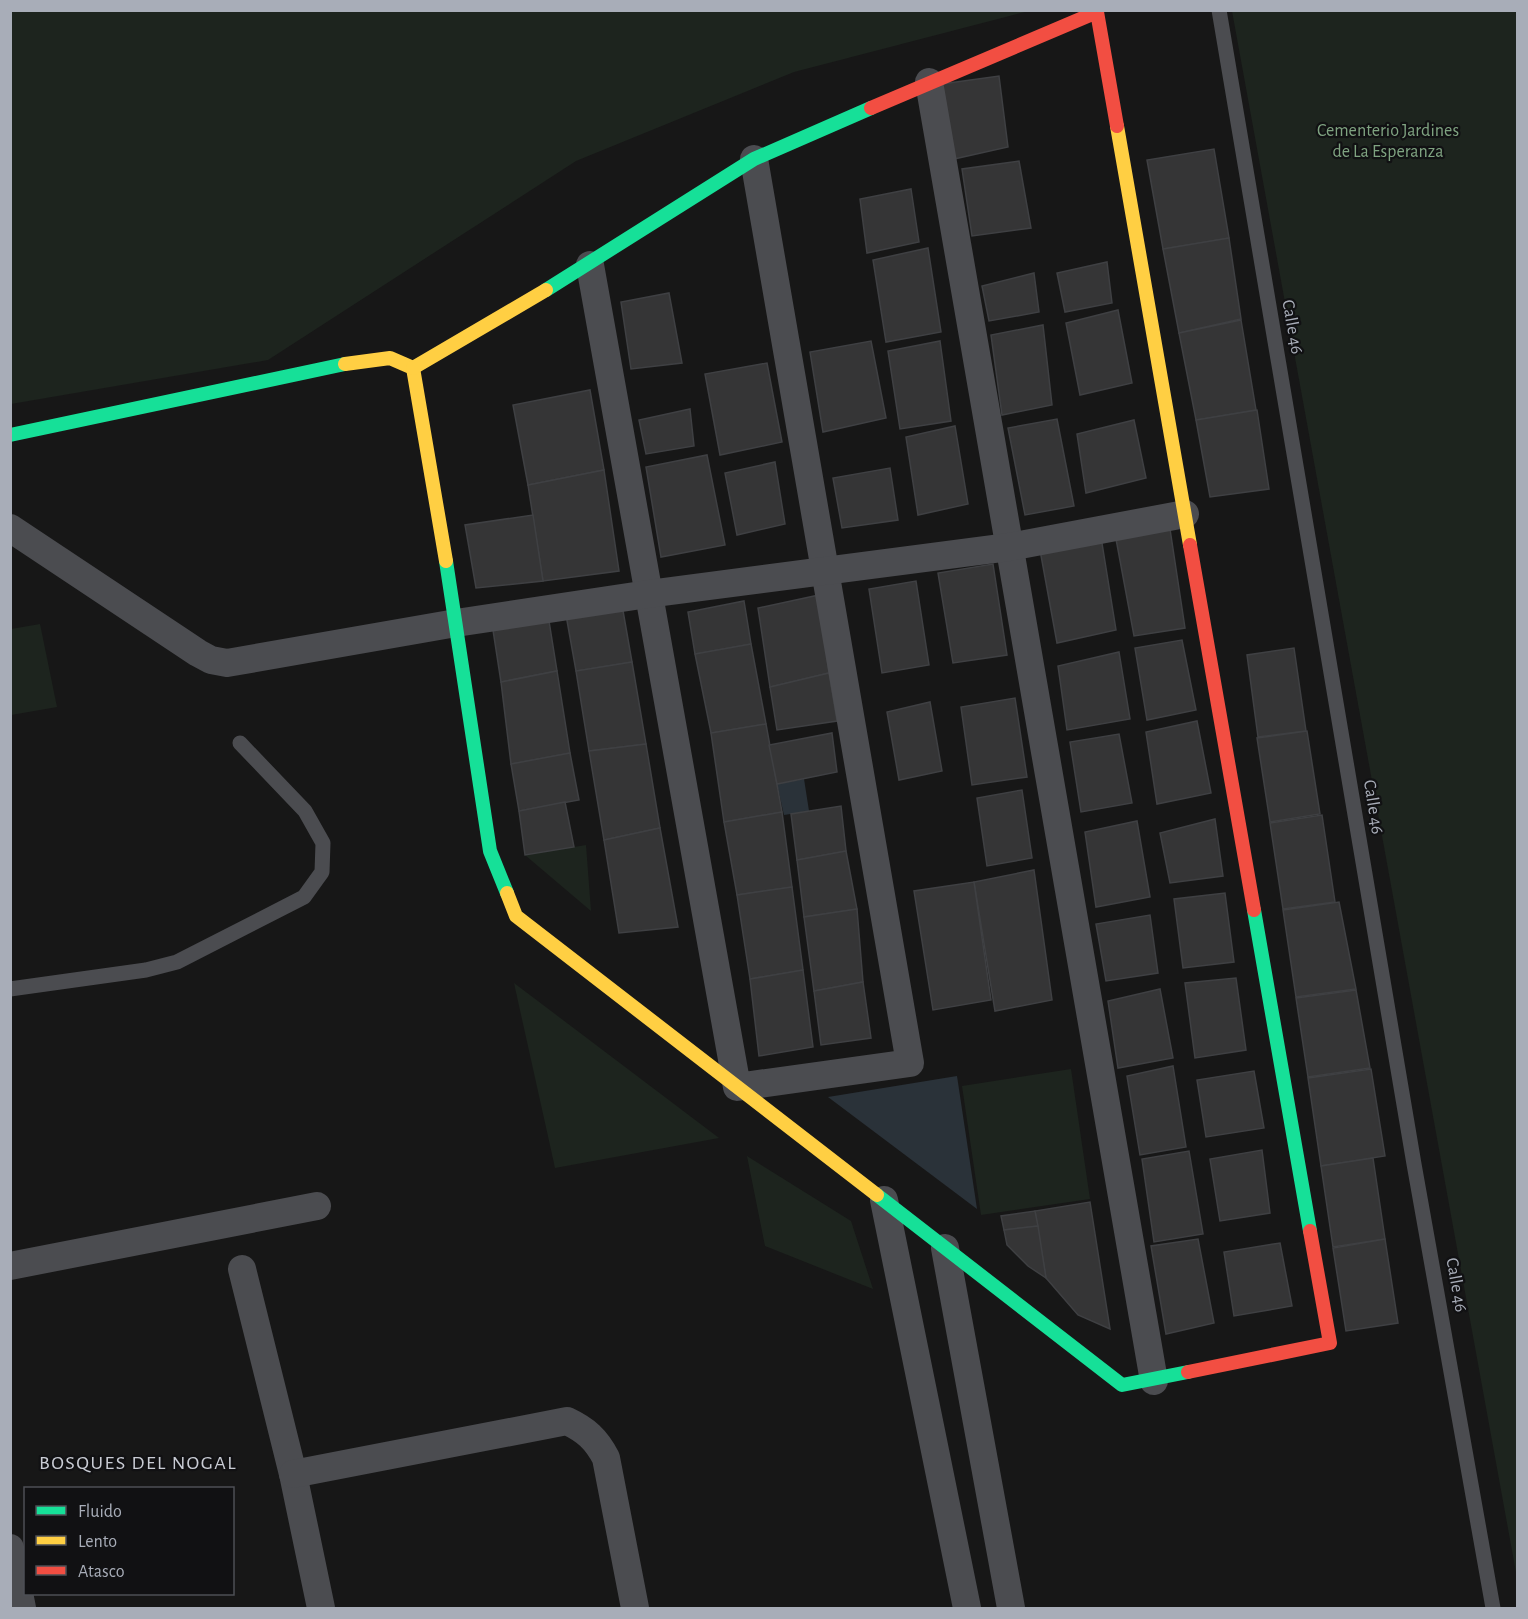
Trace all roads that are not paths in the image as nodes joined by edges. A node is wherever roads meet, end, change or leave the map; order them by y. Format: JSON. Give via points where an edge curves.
{"nodes":[{"id":1,"x":1219,"y":10,"type":"edge"},
{"id":2,"x":928,"y":82,"type":"junction"},
{"id":3,"x":754,"y":159,"type":"junction"},
{"id":4,"x":590,"y":265,"type":"junction"},
{"id":5,"x":413,"y":368,"type":"junction"},
{"id":6,"x":10,"y":435,"type":"edge"},
{"id":7,"x":1185,"y":514,"type":"junction"},
{"id":8,"x":10,"y":528,"type":"edge"},
{"id":9,"x":1009,"y":547,"type":"junction"},
{"id":10,"x":824,"y":573,"type":"junction"},
{"id":11,"x":648,"y":594,"type":"junction"},
{"id":12,"x":456,"y":623,"type":"junction"},
{"id":13,"x":240,"y":743,"type":"dead end"},
{"id":14,"x":10,"y":989,"type":"edge"},
{"id":15,"x":737,"y":1087,"type":"junction"},
{"id":16,"x":884,"y":1200,"type":"junction"},
{"id":17,"x":317,"y":1206,"type":"dead end"},
{"id":18,"x":945,"y":1248,"type":"junction"},
{"id":19,"x":10,"y":1266,"type":"edge"},
{"id":20,"x":242,"y":1269,"type":"dead end"},
{"id":21,"x":1154,"y":1381,"type":"junction"},
{"id":22,"x":293,"y":1474,"type":"junction"},
{"id":23,"x":10,"y":1548,"type":"edge"},
{"id":24,"x":22,"y":1608,"type":"edge"},
{"id":25,"x":321,"y":1608,"type":"edge"},
{"id":26,"x":635,"y":1608,"type":"edge"},
{"id":27,"x":967,"y":1608,"type":"edge"},
{"id":28,"x":1011,"y":1608,"type":"edge"},
{"id":29,"x":1493,"y":1608,"type":"edge"}],
"edges":[{"from":1,"to":29,"type":"lane","name":"Calle 46"},
{"from":2,"to":3,"type":"street"},
{"from":2,"to":7,"type":"street","via":[[1097,12]]},
{"from":2,"to":9,"type":"street"},
{"from":3,"to":4,"type":"street"},
{"from":3,"to":10,"type":"street"},
{"from":4,"to":5,"type":"street"},
{"from":4,"to":11,"type":"street"},
{"from":5,"to":6,"type":"street","via":[[398,358],[376,358]]},
{"from":5,"to":12,"type":"street"},
{"from":7,"to":9,"type":"street"},
{"from":7,"to":21,"type":"street","via":[[1330,1343]]},
{"from":8,"to":12,"type":"street","via":[[198,653],[219,662]]},
{"from":9,"to":10,"type":"street"},
{"from":9,"to":21,"type":"street"},
{"from":10,"to":11,"type":"street"},
{"from":10,"to":15,"type":"street","via":[[910,1063]]},
{"from":11,"to":12,"type":"street"},
{"from":11,"to":15,"type":"street"},
{"from":12,"to":15,"type":"street","via":[[490,851],[516,916]]},
{"from":13,"to":14,"type":"lane","via":[[305,811],[323,843],[322,872],[304,897],[177,962]]},
{"from":15,"to":16,"type":"street"},
{"from":16,"to":18,"type":"street"},
{"from":16,"to":27,"type":"street"},
{"from":17,"to":19,"type":"street"},
{"from":18,"to":21,"type":"street","via":[[1122,1385]]},
{"from":18,"to":28,"type":"street"},
{"from":20,"to":22,"type":"street"},
{"from":22,"to":25,"type":"street"},
{"from":22,"to":26,"type":"street","via":[[567,1421],[598,1441],[606,1458]]},
{"from":23,"to":24,"type":"street"}]}
